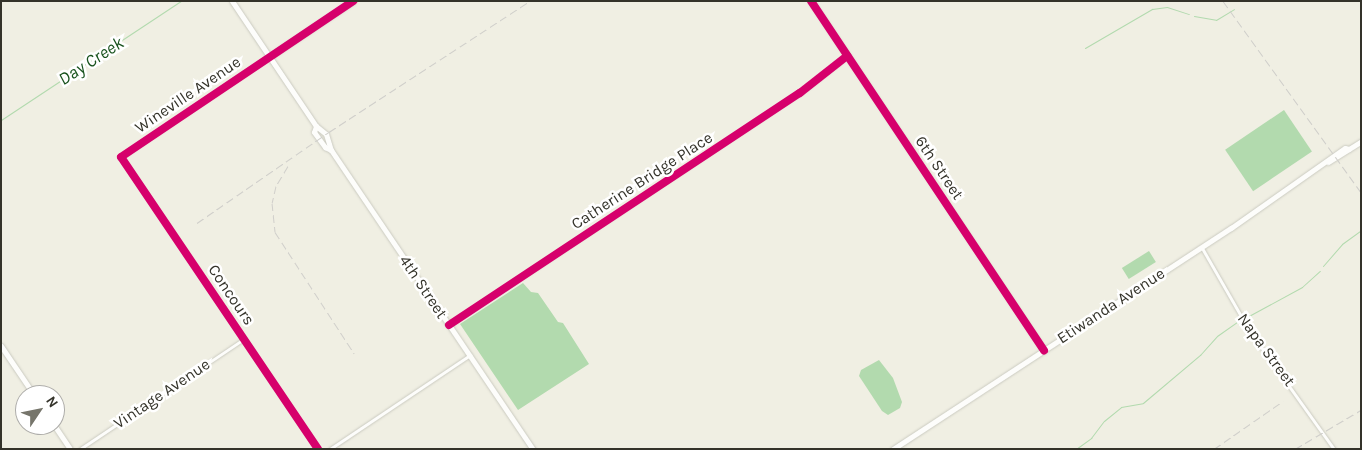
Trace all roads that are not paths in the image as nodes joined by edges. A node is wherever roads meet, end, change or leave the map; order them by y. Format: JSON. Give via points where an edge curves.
{"nodes":[{"id":1,"x":232,"y":1,"type":"edge"},
{"id":2,"x":353,"y":1,"type":"edge"},
{"id":3,"x":811,"y":1,"type":"edge"},
{"id":4,"x":847,"y":56,"type":"junction"},
{"id":5,"x":269,"y":57,"type":"junction"},
{"id":6,"x":1361,"y":141,"type":"edge"},
{"id":7,"x":122,"y":157,"type":"joint"},
{"id":8,"x":1202,"y":248,"type":"junction"},
{"id":9,"x":449,"y":325,"type":"junction"},
{"id":10,"x":244,"y":339,"type":"junction"},
{"id":11,"x":1,"y":346,"type":"edge"},
{"id":12,"x":1044,"y":350,"type":"junction"},
{"id":13,"x":470,"y":355,"type":"junction"},
{"id":14,"x":27,"y":385,"type":"edge"},
{"id":15,"x":61,"y":435,"type":"edge"},
{"id":16,"x":70,"y":449,"type":"edge"},
{"id":17,"x":80,"y":449,"type":"edge"},
{"id":18,"x":318,"y":449,"type":"edge"},
{"id":19,"x":330,"y":449,"type":"edge"},
{"id":20,"x":533,"y":449,"type":"edge"},
{"id":21,"x":893,"y":449,"type":"edge"},
{"id":22,"x":1334,"y":449,"type":"edge"}],
"edges":[{"from":1,"to":5,"type":"main road","name":"4th Street"},
{"from":2,"to":5,"type":"main road"},
{"from":3,"to":4,"type":"main road","name":"6th Street"},
{"from":4,"to":9,"type":"street","name":"Catherine Bridge Place","via":[[800,93]]},
{"from":4,"to":12,"type":"main road","name":"6th Street"},
{"from":5,"to":7,"type":"street","name":"Wineville Avenue"},
{"from":5,"to":9,"type":"main road","name":"4th Street","via":[[316,126],[314,132],[331,150]]},
{"from":6,"to":8,"type":"main road","name":"Etiwanda Avenue","via":[[1349,149],[1345,148]]},
{"from":7,"to":10,"type":"street","name":"Concours"},
{"from":8,"to":12,"type":"main road","name":"Etiwanda Avenue"},
{"from":8,"to":22,"type":"street","name":"Napa Street","via":[[1249,330]]},
{"from":9,"to":13,"type":"main road","name":"4th Street"},
{"from":10,"to":17,"type":"street","name":"Vintage Avenue"},
{"from":10,"to":18,"type":"street","name":"Concours"},
{"from":11,"to":14,"type":"main road"},
{"from":12,"to":21,"type":"main road","name":"Etiwanda Avenue"},
{"from":13,"to":19,"type":"street"},
{"from":13,"to":20,"type":"main road","name":"4th Street"},
{"from":15,"to":16,"type":"main road"}]}
